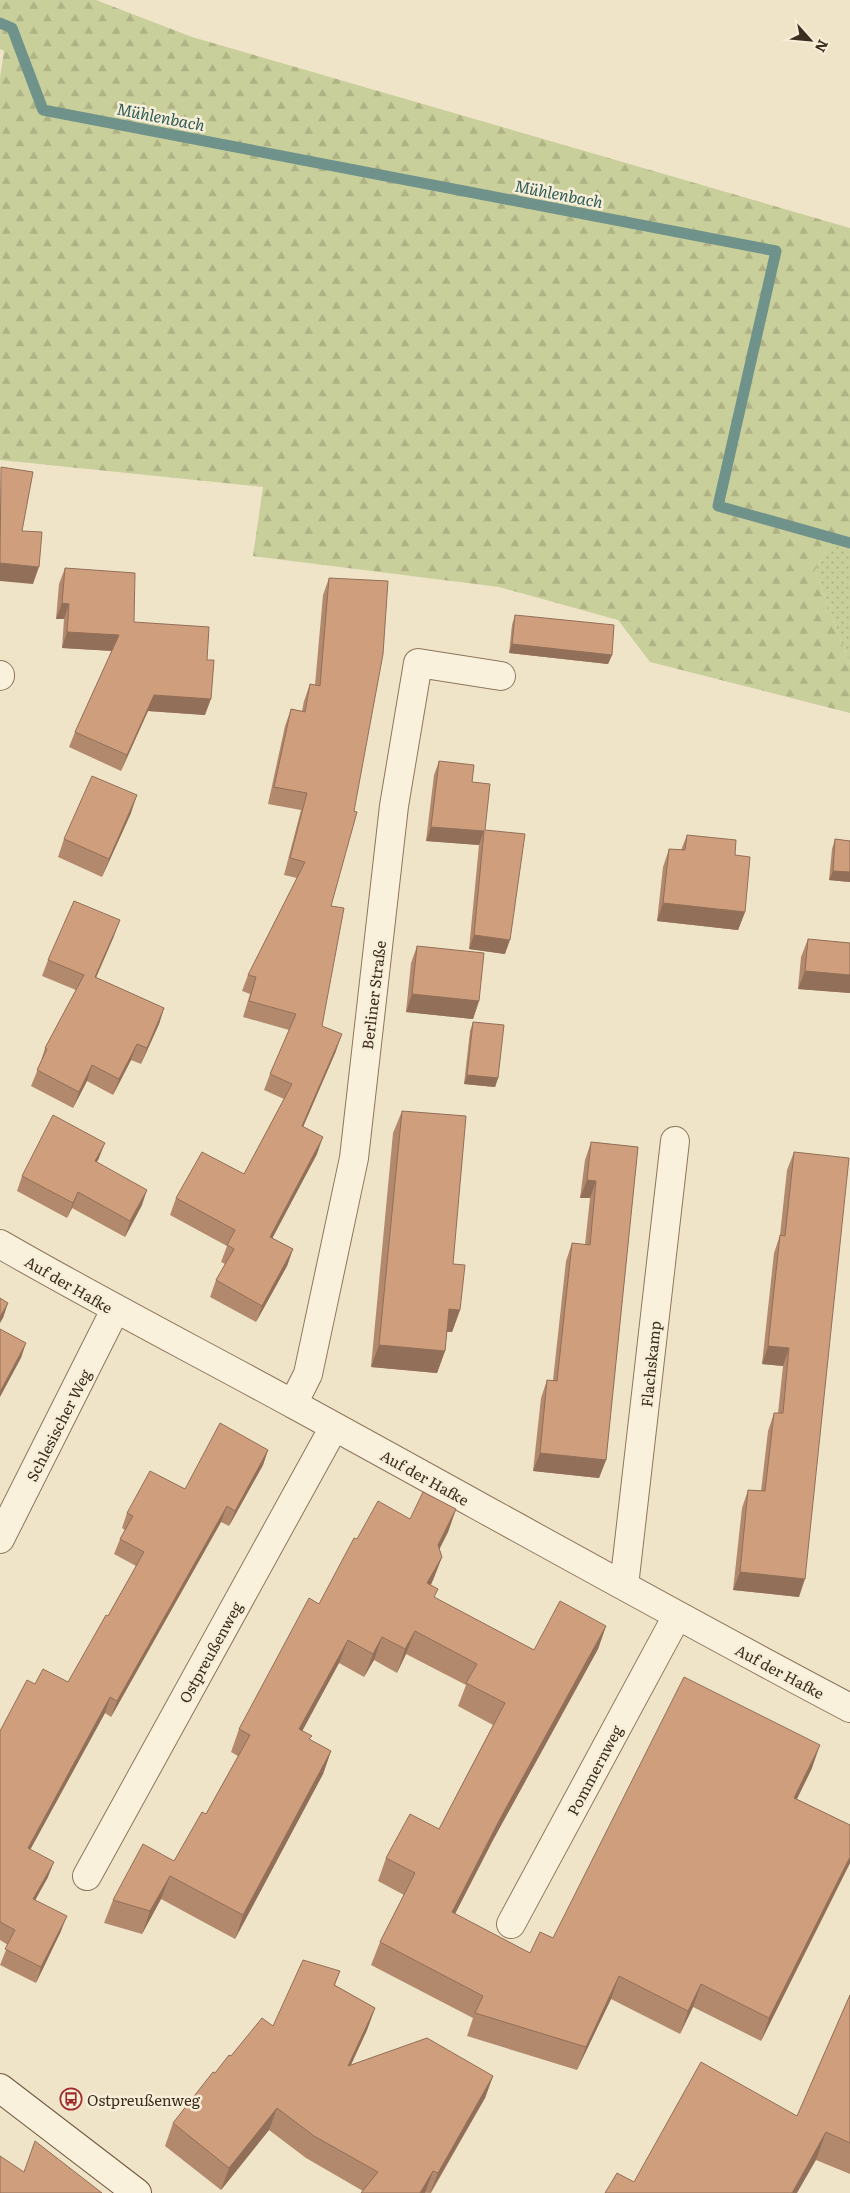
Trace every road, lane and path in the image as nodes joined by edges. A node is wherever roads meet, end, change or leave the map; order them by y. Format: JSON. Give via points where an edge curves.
{"nodes":[{"id":1,"x":501,"y":676,"type":"dead end"},
{"id":2,"x":675,"y":1142,"type":"dead end"},
{"id":3,"x":0,"y":1244,"type":"edge"},
{"id":4,"x":116,"y":1310,"type":"junction"},
{"id":5,"x":293,"y":1404,"type":"junction"},
{"id":6,"x":334,"y":1427,"type":"junction"},
{"id":7,"x":0,"y":1539,"type":"edge"},
{"id":8,"x":624,"y":1586,"type":"junction"},
{"id":9,"x":677,"y":1616,"type":"junction"},
{"id":10,"x":850,"y":1708,"type":"edge"},
{"id":11,"x":87,"y":1876,"type":"dead end"},
{"id":12,"x":511,"y":1924,"type":"dead end"},
{"id":13,"x":0,"y":2088,"type":"edge"},
{"id":14,"x":137,"y":2193,"type":"edge"}],
"edges":[{"from":1,"to":5,"type":"street","name":"Berliner Straße","via":[[418,663],[394,806],[354,1158],[308,1374]]},
{"from":2,"to":8,"type":"street","name":"Flachskamp"},
{"from":3,"to":4,"type":"street","name":"Auf der Hafke"},
{"from":4,"to":5,"type":"street","name":"Auf der Hafke"},
{"from":4,"to":7,"type":"street","name":"Schlesischer Weg"},
{"from":5,"to":6,"type":"street","name":"Auf der Hafke"},
{"from":6,"to":8,"type":"street","name":"Auf der Hafke"},
{"from":6,"to":11,"type":"street","name":"Ostpreußenweg"},
{"from":8,"to":9,"type":"street","name":"Auf der Hafke"},
{"from":9,"to":10,"type":"street","name":"Auf der Hafke"},
{"from":9,"to":12,"type":"street","name":"Pommernweg"},
{"from":13,"to":14,"type":"street"}]}
